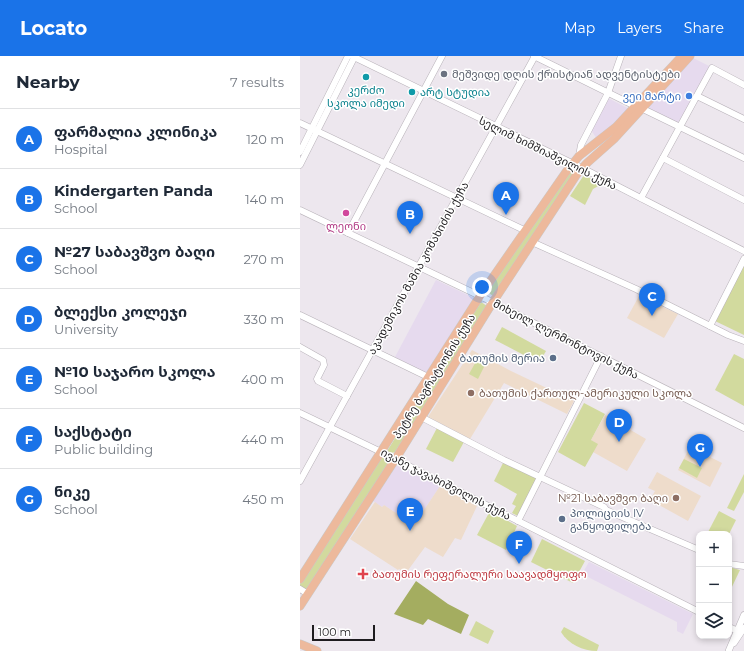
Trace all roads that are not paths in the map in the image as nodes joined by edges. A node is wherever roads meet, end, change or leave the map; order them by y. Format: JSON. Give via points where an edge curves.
{"nodes":[{"id":1,"x":348,"y":56,"type":"edge"},
{"id":2,"x":354,"y":56,"type":"edge"},
{"id":3,"x":442,"y":56,"type":"edge"},
{"id":4,"x":534,"y":56,"type":"edge"},
{"id":5,"x":621,"y":56,"type":"edge"},
{"id":6,"x":682,"y":56,"type":"edge"},
{"id":7,"x":690,"y":56,"type":"edge"},
{"id":8,"x":744,"y":85,"type":"edge"},
{"id":9,"x":422,"y":91,"type":"junction"},
{"id":10,"x":608,"y":93,"type":"junction"},
{"id":11,"x":696,"y":96,"type":"junction"},
{"id":12,"x":639,"y":108,"type":"junction"},
{"id":13,"x":744,"y":119,"type":"edge"},
{"id":14,"x":300,"y":123,"type":"edge"},
{"id":15,"x":496,"y":127,"type":"junction"},
{"id":16,"x":680,"y":127,"type":"junction"},
{"id":17,"x":314,"y":130,"type":"junction"},
{"id":18,"x":300,"y":152,"type":"edge"},
{"id":19,"x":579,"y":156,"type":"junction"},
{"id":20,"x":663,"y":158,"type":"junction"},
{"id":21,"x":744,"y":158,"type":"edge"},
{"id":22,"x":384,"y":162,"type":"junction"},
{"id":23,"x":300,"y":164,"type":"edge"},
{"id":24,"x":572,"y":164,"type":"junction"},
{"id":25,"x":582,"y":168,"type":"junction"},
{"id":26,"x":457,"y":198,"type":"junction"},
{"id":27,"x":641,"y":198,"type":"junction"},
{"id":28,"x":744,"y":200,"type":"edge"},
{"id":29,"x":300,"y":210,"type":"edge"},
{"id":30,"x":524,"y":230,"type":"junction"},
{"id":31,"x":348,"y":233,"type":"junction"},
{"id":32,"x":532,"y":242,"type":"junction"},
{"id":33,"x":743,"y":249,"type":"edge"},
{"id":34,"x":744,"y":259,"type":"edge"},
{"id":35,"x":419,"y":267,"type":"junction"},
{"id":36,"x":480,"y":296,"type":"junction"},
{"id":37,"x":493,"y":302,"type":"junction"},
{"id":38,"x":300,"y":315,"type":"edge"},
{"id":39,"x":710,"y":326,"type":"junction"},
{"id":40,"x":744,"y":341,"type":"edge"},
{"id":41,"x":300,"y":347,"type":"edge"},
{"id":42,"x":372,"y":351,"type":"junction"},
{"id":43,"x":601,"y":356,"type":"junction"},
{"id":44,"x":428,"y":377,"type":"junction"},
{"id":45,"x":347,"y":396,"type":"junction"},
{"id":46,"x":300,"y":413,"type":"edge"},
{"id":47,"x":421,"y":417,"type":"junction"},
{"id":48,"x":330,"y":427,"type":"junction"},
{"id":49,"x":744,"y":428,"type":"edge"},
{"id":50,"x":381,"y":452,"type":"junction"},
{"id":51,"x":395,"y":459,"type":"junction"},
{"id":52,"x":540,"y":476,"type":"junction"},
{"id":53,"x":300,"y":481,"type":"edge"},
{"id":54,"x":518,"y":521,"type":"junction"},
{"id":55,"x":696,"y":549,"type":"edge"},
{"id":56,"x":732,"y":564,"type":"edge"},
{"id":57,"x":744,"y":566,"type":"edge"},
{"id":58,"x":300,"y":579,"type":"edge"},
{"id":59,"x":300,"y":589,"type":"edge"},
{"id":60,"x":303,"y":599,"type":"edge"},
{"id":61,"x":696,"y":610,"type":"edge"},
{"id":62,"x":744,"y":615,"type":"edge"},
{"id":63,"x":741,"y":631,"type":"edge"},
{"id":64,"x":300,"y":644,"type":"edge"},
{"id":65,"x":728,"y":650,"type":"edge"},
{"id":66,"x":317,"y":651,"type":"edge"}],
"edges":[{"from":1,"to":17,"type":"street"},
{"from":2,"to":9,"type":"street","name":"სელიმ ხიმშიაშვილის ქუჩა"},
{"from":2,"to":17,"type":"street"},
{"from":3,"to":9,"type":"street"},
{"from":4,"to":10,"type":"street"},
{"from":4,"to":15,"type":"street","name":"აკადემიკოს მამია კომახიძის ქუჩა"},
{"from":5,"to":10,"type":"street"},
{"from":6,"to":12,"type":"main road","name":"პეტრე ბაგრატიონის ქუჩა"},
{"from":7,"to":12,"type":"main road","name":"პეტრე ბაგრატიონის ქუჩა"},
{"from":8,"to":11,"type":"street","via":[[712,68]]},
{"from":9,"to":15,"type":"street","name":"სელიმ ხიმშიაშვილის ქუჩა"},
{"from":9,"to":22,"type":"street"},
{"from":10,"to":12,"type":"street"},
{"from":10,"to":19,"type":"street","via":[[581,145]]},
{"from":11,"to":13,"type":"street"},
{"from":11,"to":16,"type":"street"},
{"from":12,"to":16,"type":"street"},
{"from":12,"to":19,"type":"main road","name":"პეტრე ბაგრატიონის ქუჩა"},
{"from":12,"to":25,"type":"main road","name":"პეტრე ბაგრატიონის ქუჩა","via":[[614,139]]},
{"from":14,"to":17,"type":"street"},
{"from":15,"to":24,"type":"street","name":"სელიმ ხიმშიაშვილის ქუჩა"},
{"from":15,"to":26,"type":"street","name":"აკადემიკოს მამია კომახიძის ქუჩა"},
{"from":16,"to":20,"type":"street"},
{"from":16,"to":21,"type":"street"},
{"from":17,"to":18,"type":"street"},
{"from":17,"to":22,"type":"street"},
{"from":17,"to":23,"type":"street"},
{"from":19,"to":24,"type":"main road","name":"პეტრე ბაგრატიონის ქუჩა"},
{"from":20,"to":27,"type":"street"},
{"from":20,"to":28,"type":"street"},
{"from":22,"to":26,"type":"street"},
{"from":22,"to":31,"type":"street"},
{"from":24,"to":25,"type":"street","name":"სელიმ ხიმშიაშვილის ქუჩა"},
{"from":24,"to":30,"type":"main road","name":"პეტრე ბაგრატიონის ქუჩა"},
{"from":25,"to":27,"type":"street","name":"სელიმ ხიმშიაშვილის ქუჩა"},
{"from":25,"to":32,"type":"main road","name":"პეტრე ბაგრატიონის ქუჩა"},
{"from":26,"to":30,"type":"street"},
{"from":26,"to":35,"type":"street","name":"აკადემიკოს მამია კომახიძის ქუჩა"},
{"from":27,"to":33,"type":"street","name":"სელიმ ხიმშიაშვილის ქუჩა"},
{"from":29,"to":31,"type":"street","name":"მიხეილ ლერმონტოვის ქუჩა"},
{"from":30,"to":36,"type":"main road","name":"პეტრე ბაგრატიონის ქუჩა"},
{"from":31,"to":35,"type":"street","name":"მიხეილ ლერმონტოვის ქუჩა"},
{"from":32,"to":37,"type":"main road","name":"პეტრე ბაგრატიონის ქუჩა"},
{"from":32,"to":39,"type":"street"},
{"from":34,"to":39,"type":"street"},
{"from":35,"to":36,"type":"street","name":"მიხეილ ლერმონტოვის ქუჩა"},
{"from":35,"to":42,"type":"street","name":"აკადემიკოს მამია კომახიძის ქუჩა"},
{"from":36,"to":37,"type":"street","name":"მიხეილ ლერმონტოვის ქუჩა"},
{"from":36,"to":44,"type":"main road","name":"პეტრე ბაგრატიონის ქუჩა"},
{"from":37,"to":43,"type":"street","name":"მიხეილ ლერმონტოვის ქუჩა"},
{"from":37,"to":47,"type":"main road","name":"პეტრე ბაგრატიონის ქუჩა"},
{"from":38,"to":42,"type":"street"},
{"from":39,"to":40,"type":"street"},
{"from":41,"to":45,"type":"street","via":[[324,360],[318,381]]},
{"from":42,"to":44,"type":"street"},
{"from":42,"to":45,"type":"street","name":"აკადემიკოს მამია კომახიძის ქუჩა"},
{"from":43,"to":49,"type":"street","name":"მიხეილ ლერმონტოვის ქუჩა"},
{"from":43,"to":52,"type":"street"},
{"from":44,"to":50,"type":"main road","name":"პეტრე ბაგრატიონის ქუჩა"},
{"from":45,"to":48,"type":"street","name":"აკადემიკოს მამია კომახიძის ქუჩა"},
{"from":46,"to":48,"type":"street","name":"ივანე ჯავახიშვილის ქუჩა"},
{"from":47,"to":51,"type":"main road","name":"პეტრე ბაგრატიონის ქუჩა"},
{"from":47,"to":52,"type":"street"},
{"from":48,"to":50,"type":"street","name":"ივანე ჯავახიშვილის ქუჩა"},
{"from":48,"to":53,"type":"street","name":"აკადემიკოს მამია კომახიძის ქუჩა"},
{"from":50,"to":51,"type":"street","name":"ივანე ჯავახიშვილის ქუჩა"},
{"from":50,"to":58,"type":"main road","name":"პეტრე ბაგრატიონის ქუჩა"},
{"from":51,"to":54,"type":"street","name":"ივანე ჯავახიშვილის ქუჩა"},
{"from":51,"to":60,"type":"main road","name":"პეტრე ბაგრატიონის ქუჩა"},
{"from":52,"to":54,"type":"street"},
{"from":52,"to":55,"type":"street","via":[[627,520]]},
{"from":54,"to":61,"type":"street","name":"ივანე ჯავახიშვილის ქუჩა"},
{"from":56,"to":57,"type":"street"},
{"from":59,"to":60,"type":"street"},
{"from":62,"to":63,"type":"street"},
{"from":63,"to":65,"type":"street"},
{"from":64,"to":66,"type":"main road"}]}
